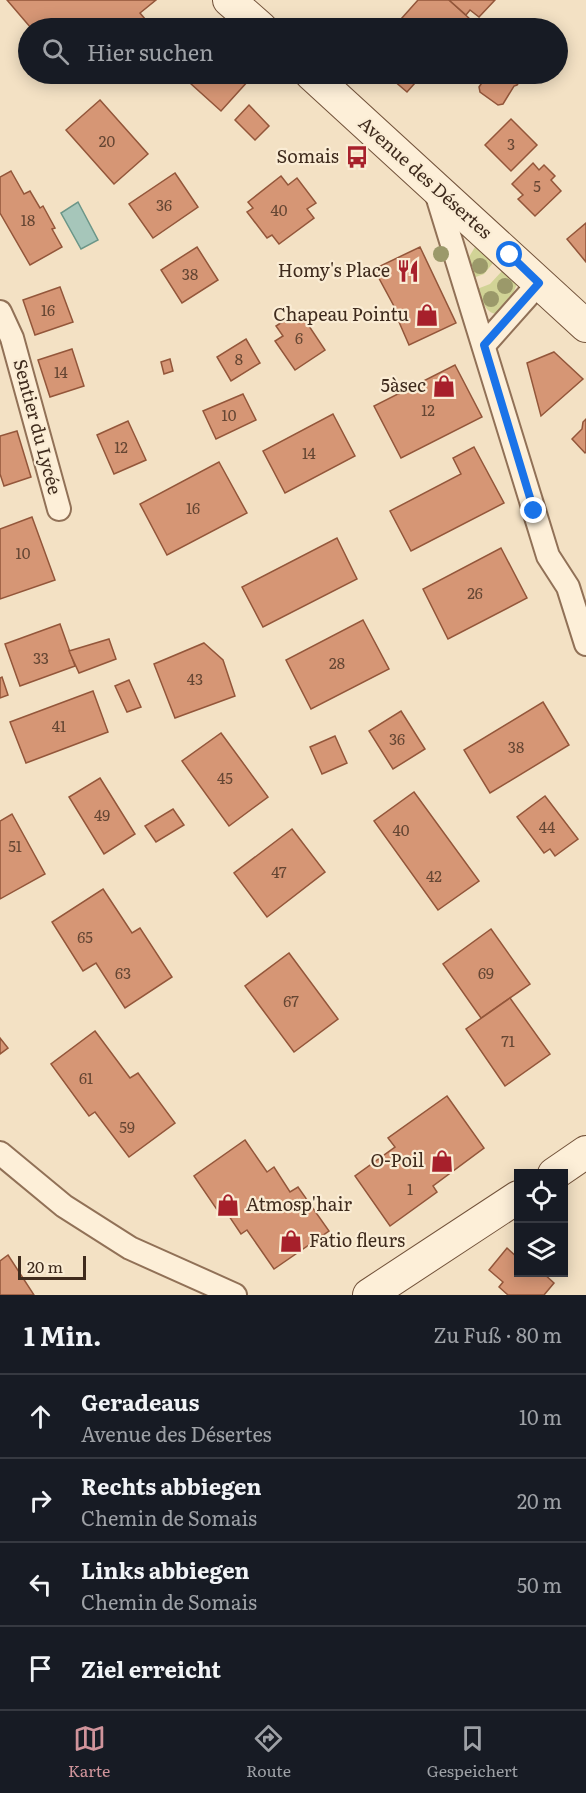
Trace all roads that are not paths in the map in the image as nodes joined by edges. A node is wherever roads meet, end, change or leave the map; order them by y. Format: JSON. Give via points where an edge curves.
{"nodes":[{"id":1,"x":229,"y":0,"type":"edge"},
{"id":2,"x":250,"y":18,"type":"edge"},
{"id":3,"x":322,"y":84,"type":"edge"},
{"id":4,"x":435,"y":189,"type":"junction"},
{"id":5,"x":539,"y":283,"type":"junction"},
{"id":6,"x":0,"y":312,"type":"edge"},
{"id":7,"x":586,"y":326,"type":"edge"},
{"id":8,"x":484,"y":345,"type":"junction"},
{"id":9,"x":59,"y":509,"type":"dead end"},
{"id":10,"x":586,"y":644,"type":"edge"},
{"id":11,"x":586,"y":1152,"type":"edge"},
{"id":12,"x":0,"y":1153,"type":"edge"},
{"id":13,"x":560,"y":1169,"type":"edge"},
{"id":14,"x":514,"y":1200,"type":"edge"},
{"id":15,"x":235,"y":1295,"type":"edge"},
{"id":16,"x":369,"y":1295,"type":"edge"}],
"edges":[{"from":1,"to":2,"type":"main road"},
{"from":3,"to":4,"type":"main road","name":"Avenue des Désertes"},
{"from":4,"to":5,"type":"main road","name":"Avenue des Désertes"},
{"from":4,"to":8,"type":"street"},
{"from":5,"to":7,"type":"main road","name":"Avenue des Désertes"},
{"from":5,"to":8,"type":"street"},
{"from":6,"to":9,"type":"street","name":"Sentier du Lycée","via":[[12,338]]},
{"from":8,"to":10,"type":"street","via":[[548,556],[568,587]]},
{"from":11,"to":13,"type":"main road"},
{"from":12,"to":15,"type":"street","via":[[64,1206],[130,1248]]},
{"from":14,"to":16,"type":"main road"}]}
